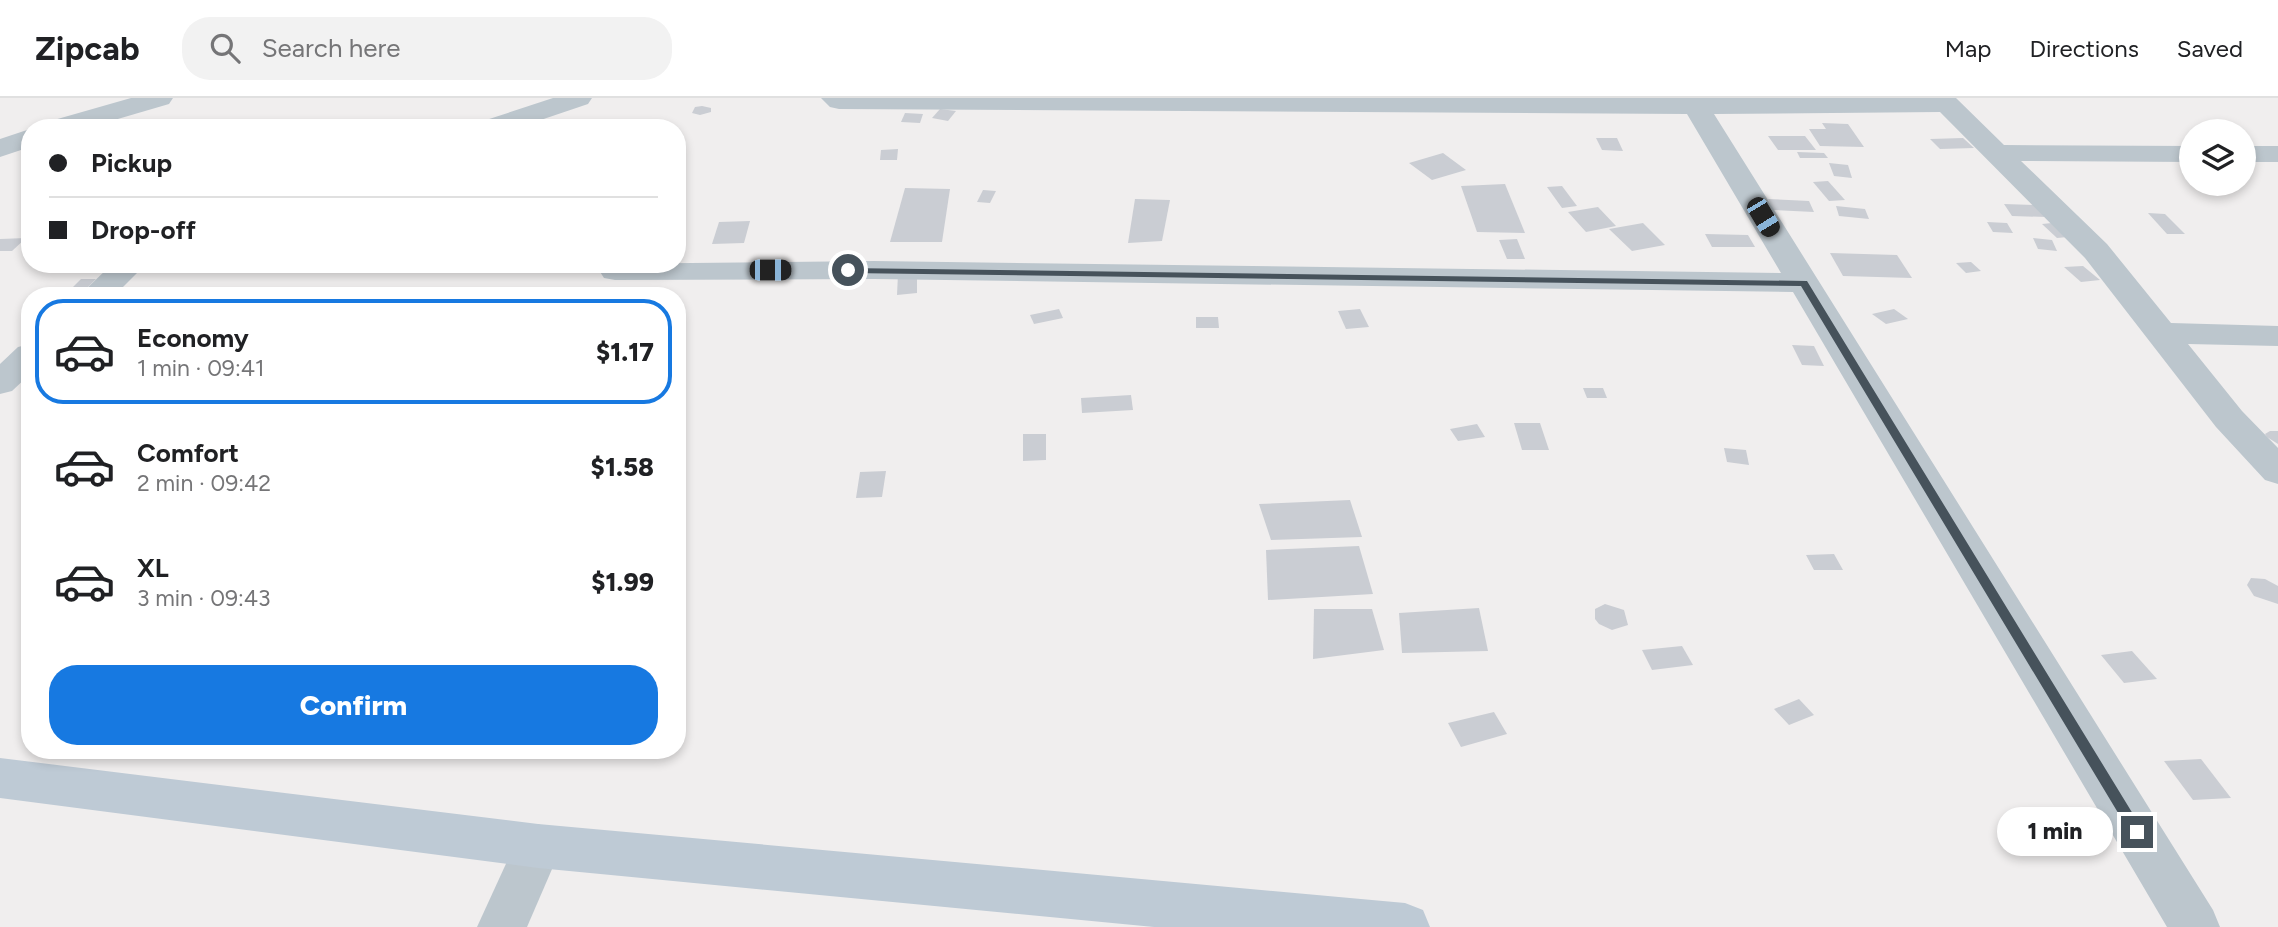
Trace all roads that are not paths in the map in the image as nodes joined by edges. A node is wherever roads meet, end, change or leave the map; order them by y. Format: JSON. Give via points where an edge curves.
{"nodes":[{"id":1,"x":160,"y":98,"type":"edge"},
{"id":2,"x":579,"y":98,"type":"edge"},
{"id":3,"x":834,"y":98,"type":"edge"},
{"id":4,"x":1944,"y":101,"type":"edge"},
{"id":5,"x":1696,"y":106,"type":"junction"},
{"id":6,"x":88,"y":119,"type":"edge"},
{"id":7,"x":517,"y":119,"type":"edge"},
{"id":8,"x":21,"y":141,"type":"edge"},
{"id":9,"x":0,"y":149,"type":"edge"},
{"id":10,"x":1994,"y":153,"type":"junction"},
{"id":11,"x":2179,"y":153,"type":"edge"},
{"id":12,"x":2256,"y":154,"type":"edge"},
{"id":13,"x":2278,"y":154,"type":"edge"},
{"id":14,"x":686,"y":271,"type":"edge"},
{"id":15,"x":121,"y":273,"type":"edge"},
{"id":16,"x":1804,"y":283,"type":"junction"},
{"id":17,"x":105,"y":287,"type":"edge"},
{"id":18,"x":2160,"y":332,"type":"junction"},
{"id":19,"x":2278,"y":336,"type":"edge"},
{"id":20,"x":21,"y":363,"type":"edge"},
{"id":21,"x":0,"y":383,"type":"edge"},
{"id":22,"x":2278,"y":471,"type":"edge"},
{"id":23,"x":0,"y":778,"type":"edge"},
{"id":24,"x":538,"y":846,"type":"junction"},
{"id":25,"x":502,"y":927,"type":"edge"},
{"id":26,"x":1405,"y":927,"type":"edge"},
{"id":27,"x":2195,"y":927,"type":"edge"}],
"edges":[{"from":1,"to":6,"type":"street"},
{"from":2,"to":7,"type":"street"},
{"from":3,"to":5,"type":"street"},
{"from":4,"to":5,"type":"street"},
{"from":4,"to":10,"type":"street"},
{"from":5,"to":16,"type":"street"},
{"from":8,"to":9,"type":"street"},
{"from":10,"to":11,"type":"street"},
{"from":10,"to":18,"type":"street","via":[[2096,251]]},
{"from":12,"to":13,"type":"street"},
{"from":14,"to":16,"type":"street"},
{"from":15,"to":17,"type":"street"},
{"from":16,"to":27,"type":"street"},
{"from":18,"to":19,"type":"street"},
{"from":18,"to":22,"type":"street"},
{"from":20,"to":21,"type":"street"},
{"from":23,"to":24,"type":"street"},
{"from":24,"to":25,"type":"street"},
{"from":24,"to":26,"type":"street"}]}
